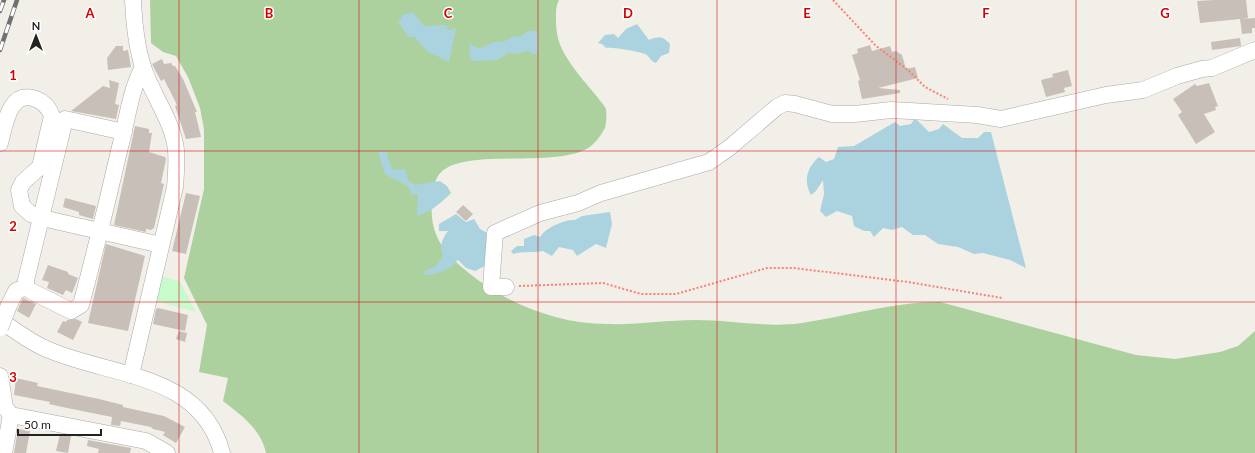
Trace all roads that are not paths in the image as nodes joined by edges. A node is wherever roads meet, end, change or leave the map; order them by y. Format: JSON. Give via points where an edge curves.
{"nodes":[{"id":1,"x":133,"y":0,"type":"edge"},
{"id":2,"x":1255,"y":50,"type":"edge"},
{"id":3,"x":143,"y":67,"type":"junction"},
{"id":4,"x":124,"y":132,"type":"junction"},
{"id":5,"x":0,"y":142,"type":"edge"},
{"id":6,"x":42,"y":218,"type":"junction"},
{"id":7,"x":100,"y":232,"type":"junction"},
{"id":8,"x":160,"y":245,"type":"junction"},
{"id":9,"x":26,"y":286,"type":"junction"},
{"id":10,"x":506,"y":287,"type":"road end"},
{"id":11,"x":0,"y":320,"type":"edge"},
{"id":12,"x":0,"y":328,"type":"edge"},
{"id":13,"x":131,"y":375,"type":"junction"},
{"id":14,"x":0,"y":376,"type":"edge"},
{"id":15,"x":11,"y":415,"type":"junction"},
{"id":16,"x":4,"y":453,"type":"edge"},
{"id":17,"x":167,"y":453,"type":"edge"},
{"id":18,"x":222,"y":453,"type":"edge"}],
"edges":[{"from":1,"to":3,"type":"street","via":[[134,26]]},
{"from":2,"to":10,"type":"street","via":[[1212,68],[1177,76],[1143,90],[1106,95],[1001,119],[977,115],[891,110],[832,114],[785,103],[776,107],[709,162],[540,213],[495,233],[491,287]]},
{"from":3,"to":4,"type":"street","via":[[137,79]]},
{"from":3,"to":8,"type":"street","via":[[172,134],[176,150],[175,187]]},
{"from":4,"to":6,"type":"street","via":[[65,119]]},
{"from":4,"to":7,"type":"street"},
{"from":5,"to":6,"type":"street","via":[[9,109],[16,101],[33,98],[50,109],[52,116],[40,167],[23,182],[19,190],[22,206],[30,214]]},
{"from":6,"to":7,"type":"street"},
{"from":6,"to":9,"type":"street"},
{"from":7,"to":8,"type":"street"},
{"from":7,"to":9,"type":"street","via":[[81,305],[71,311],[30,291]]},
{"from":8,"to":13,"type":"street"},
{"from":9,"to":12,"type":"street","bridge":true,"via":[[16,291]]},
{"from":11,"to":13,"type":"street","via":[[48,350]]},
{"from":13,"to":18,"type":"street","via":[[168,387],[189,400],[205,417],[219,441]]},
{"from":14,"to":15,"type":"street","via":[[5,407]]},
{"from":15,"to":16,"type":"street"},
{"from":15,"to":17,"type":"street","via":[[146,441]]}]}
